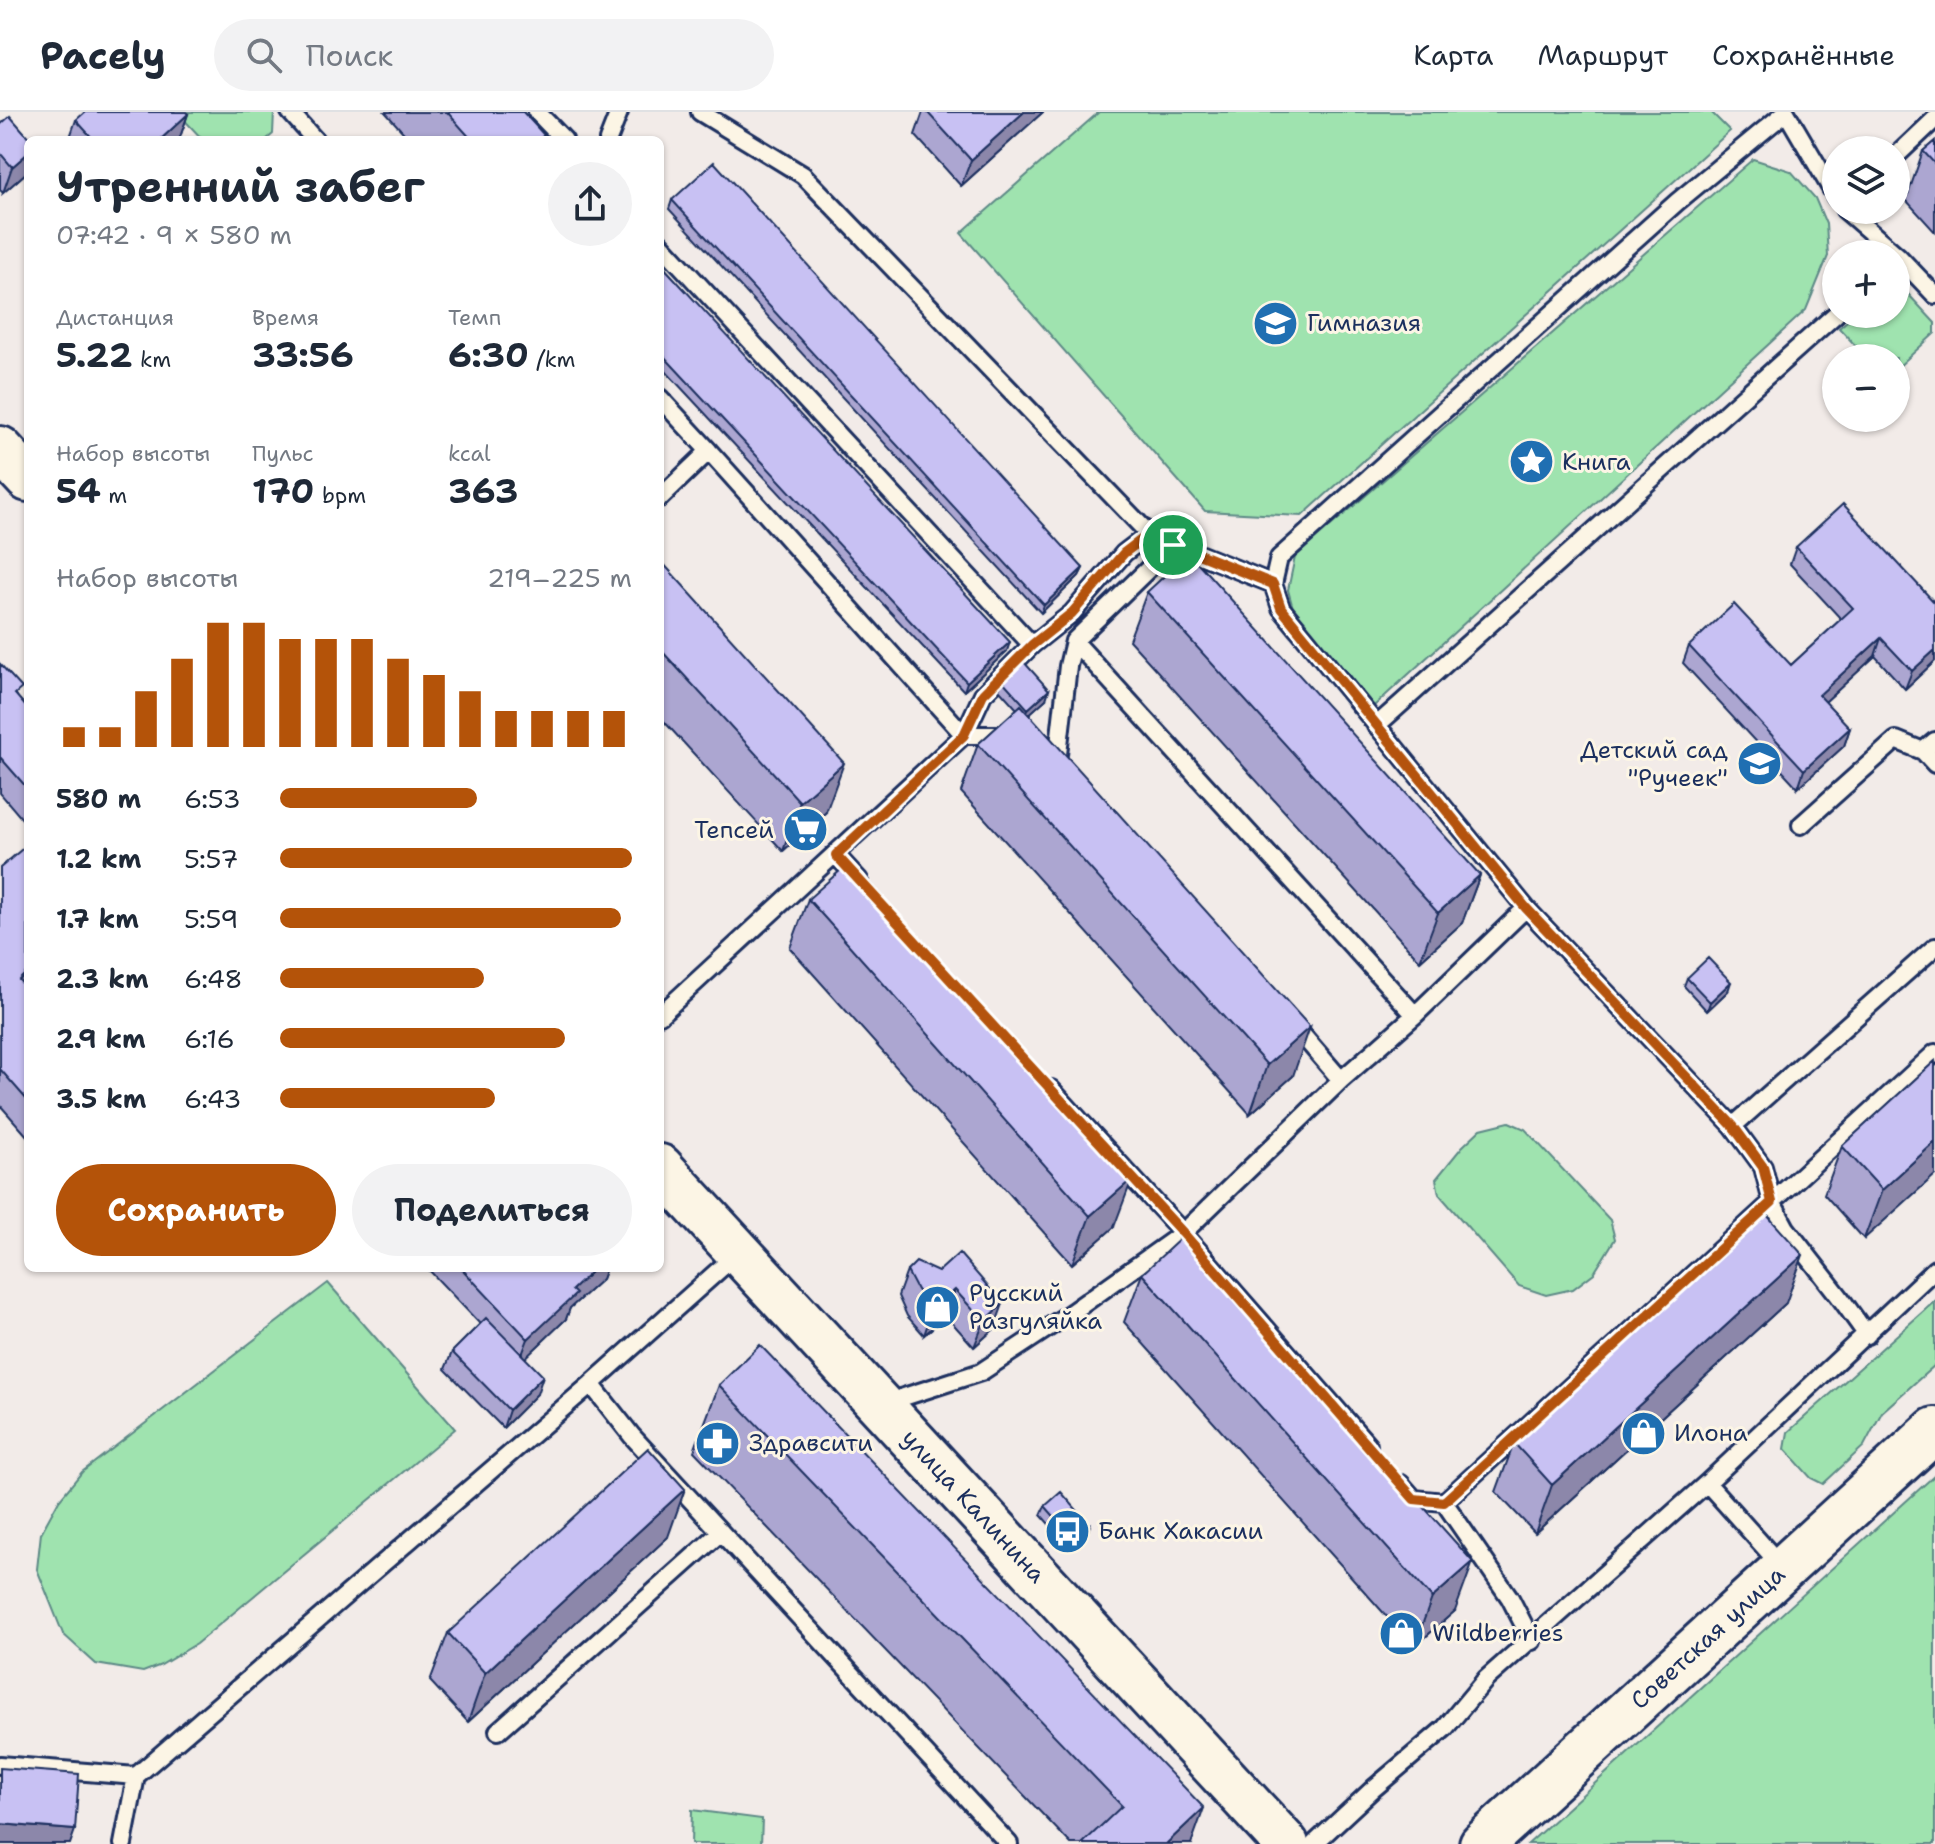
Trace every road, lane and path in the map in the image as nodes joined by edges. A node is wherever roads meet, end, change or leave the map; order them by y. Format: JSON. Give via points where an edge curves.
{"nodes":[{"id":1,"x":290,"y":112,"type":"edge"},
{"id":2,"x":537,"y":112,"type":"edge"},
{"id":3,"x":619,"y":112,"type":"edge"},
{"id":4,"x":700,"y":112,"type":"edge"},
{"id":5,"x":1786,"y":112,"type":"edge"},
{"id":6,"x":1935,"y":119,"type":"edge"},
{"id":7,"x":311,"y":136,"type":"edge"},
{"id":8,"x":560,"y":136,"type":"edge"},
{"id":9,"x":610,"y":136,"type":"edge"},
{"id":10,"x":1910,"y":143,"type":"edge"},
{"id":11,"x":1822,"y":173,"type":"edge"},
{"id":12,"x":1861,"y":224,"type":"edge"},
{"id":13,"x":1879,"y":240,"type":"edge"},
{"id":14,"x":664,"y":247,"type":"edge"},
{"id":15,"x":1910,"y":269,"type":"edge"},
{"id":16,"x":1935,"y":295,"type":"edge"},
{"id":17,"x":1822,"y":327,"type":"edge"},
{"id":18,"x":664,"y":402,"type":"edge"},
{"id":19,"x":709,"y":451,"type":"junction"},
{"id":20,"x":664,"y":494,"type":"edge"},
{"id":21,"x":1149,"y":534,"type":"junction"},
{"id":22,"x":1173,"y":545,"type":"junction"},
{"id":23,"x":1273,"y":584,"type":"junction"},
{"id":24,"x":1074,"y":641,"type":"junction"},
{"id":25,"x":1032,"y":645,"type":"junction"},
{"id":26,"x":1376,"y":726,"type":"junction"},
{"id":27,"x":964,"y":735,"type":"junction"},
{"id":28,"x":1023,"y":735,"type":"edge"},
{"id":29,"x":1929,"y":746,"type":"edge"},
{"id":30,"x":1058,"y":756,"type":"edge"},
{"id":31,"x":1935,"y":764,"type":"edge"},
{"id":32,"x":1801,"y":825,"type":"dead end"},
{"id":33,"x":836,"y":855,"type":"junction"},
{"id":34,"x":868,"y":889,"type":"edge"},
{"id":35,"x":1526,"y":908,"type":"junction"},
{"id":36,"x":1935,"y":947,"type":"edge"},
{"id":37,"x":1278,"y":1007,"type":"edge"},
{"id":38,"x":664,"y":1011,"type":"edge"},
{"id":39,"x":1415,"y":1015,"type":"junction"},
{"id":40,"x":1935,"y":1053,"type":"edge"},
{"id":41,"x":1036,"y":1072,"type":"edge"},
{"id":42,"x":1341,"y":1080,"type":"junction"},
{"id":43,"x":1733,"y":1126,"type":"junction"},
{"id":44,"x":664,"y":1171,"type":"edge"},
{"id":45,"x":1772,"y":1202,"type":"junction"},
{"id":46,"x":1183,"y":1233,"type":"junction"},
{"id":47,"x":739,"y":1253,"type":"junction"},
{"id":48,"x":1935,"y":1269,"type":"edge"},
{"id":49,"x":1867,"y":1335,"type":"junction"},
{"id":50,"x":591,"y":1384,"type":"junction"},
{"id":51,"x":879,"y":1405,"type":"junction"},
{"id":52,"x":1935,"y":1430,"type":"edge"},
{"id":53,"x":1374,"y":1452,"type":"edge"},
{"id":54,"x":1394,"y":1476,"type":"edge"},
{"id":55,"x":1707,"y":1483,"type":"junction"},
{"id":56,"x":1444,"y":1502,"type":"junction"},
{"id":57,"x":721,"y":1532,"type":"junction"},
{"id":58,"x":1784,"y":1569,"type":"junction"},
{"id":59,"x":1532,"y":1641,"type":"junction"},
{"id":60,"x":498,"y":1731,"type":"dead end"},
{"id":61,"x":0,"y":1754,"type":"edge"},
{"id":62,"x":0,"y":1765,"type":"edge"},
{"id":63,"x":19,"y":1767,"type":"junction"},
{"id":64,"x":136,"y":1776,"type":"junction"},
{"id":65,"x":123,"y":1844,"type":"edge"},
{"id":66,"x":1009,"y":1844,"type":"edge"},
{"id":67,"x":1286,"y":1844,"type":"edge"},
{"id":68,"x":1314,"y":1844,"type":"edge"},
{"id":69,"x":1482,"y":1844,"type":"edge"}],
"edges":[{"from":1,"to":7,"type":"lane"},
{"from":2,"to":8,"type":"lane"},
{"from":3,"to":9,"type":"lane"},
{"from":4,"to":21,"type":"lane","via":[[803,175]]},
{"from":5,"to":11,"type":"lane"},
{"from":5,"to":23,"type":"lane","via":[[1677,202],[1279,558]]},
{"from":6,"to":10,"type":"lane"},
{"from":12,"to":13,"type":"lane"},
{"from":14,"to":25,"type":"lane"},
{"from":15,"to":16,"type":"lane"},
{"from":17,"to":26,"type":"lane"},
{"from":18,"to":19,"type":"lane"},
{"from":19,"to":20,"type":"lane"},
{"from":19,"to":27,"type":"lane"},
{"from":21,"to":22,"type":"lane"},
{"from":21,"to":25,"type":"lane","via":[[1124,553],[1072,613]]},
{"from":22,"to":23,"type":"lane"},
{"from":22,"to":24,"type":"lane"},
{"from":23,"to":26,"type":"lane","via":[[1281,608]]},
{"from":24,"to":30,"type":"lane"},
{"from":24,"to":39,"type":"lane"},
{"from":25,"to":27,"type":"lane","via":[[983,694]]},
{"from":26,"to":35,"type":"lane"},
{"from":27,"to":28,"type":"lane"},
{"from":27,"to":33,"type":"lane"},
{"from":29,"to":31,"type":"lane"},
{"from":29,"to":32,"type":"lane","via":[[1896,740]]},
{"from":33,"to":34,"type":"lane"},
{"from":33,"to":38,"type":"lane"},
{"from":35,"to":39,"type":"lane"},
{"from":35,"to":43,"type":"lane"},
{"from":36,"to":43,"type":"lane"},
{"from":37,"to":42,"type":"lane"},
{"from":39,"to":42,"type":"lane"},
{"from":40,"to":45,"type":"lane"},
{"from":41,"to":46,"type":"lane"},
{"from":42,"to":46,"type":"lane"},
{"from":43,"to":45,"type":"lane","via":[[1763,1167]]},
{"from":44,"to":47,"type":"main road","name":"улица Калинина"},
{"from":45,"to":49,"type":"lane"},
{"from":45,"to":56,"type":"lane"},
{"from":46,"to":51,"type":"lane","via":[[981,1372]]},
{"from":46,"to":53,"type":"lane"},
{"from":47,"to":50,"type":"lane"},
{"from":47,"to":51,"type":"main road","name":"улица Калинина"},
{"from":48,"to":49,"type":"lane"},
{"from":49,"to":55,"type":"lane"},
{"from":50,"to":57,"type":"lane"},
{"from":50,"to":64,"type":"lane"},
{"from":51,"to":67,"type":"main road","name":"улица Калинина"},
{"from":52,"to":58,"type":"main road","name":"Советская улица"},
{"from":54,"to":56,"type":"lane","via":[[1414,1499]]},
{"from":55,"to":58,"type":"lane"},
{"from":55,"to":59,"type":"lane"},
{"from":56,"to":59,"type":"lane","via":[[1510,1598]]},
{"from":57,"to":60,"type":"lane"},
{"from":57,"to":66,"type":"lane"},
{"from":58,"to":69,"type":"main road","name":"Советская улица"},
{"from":59,"to":68,"type":"lane","via":[[1486,1679],[1445,1728]]},
{"from":61,"to":63,"type":"lane"},
{"from":62,"to":63,"type":"lane"},
{"from":63,"to":64,"type":"lane"},
{"from":64,"to":65,"type":"lane"}]}
